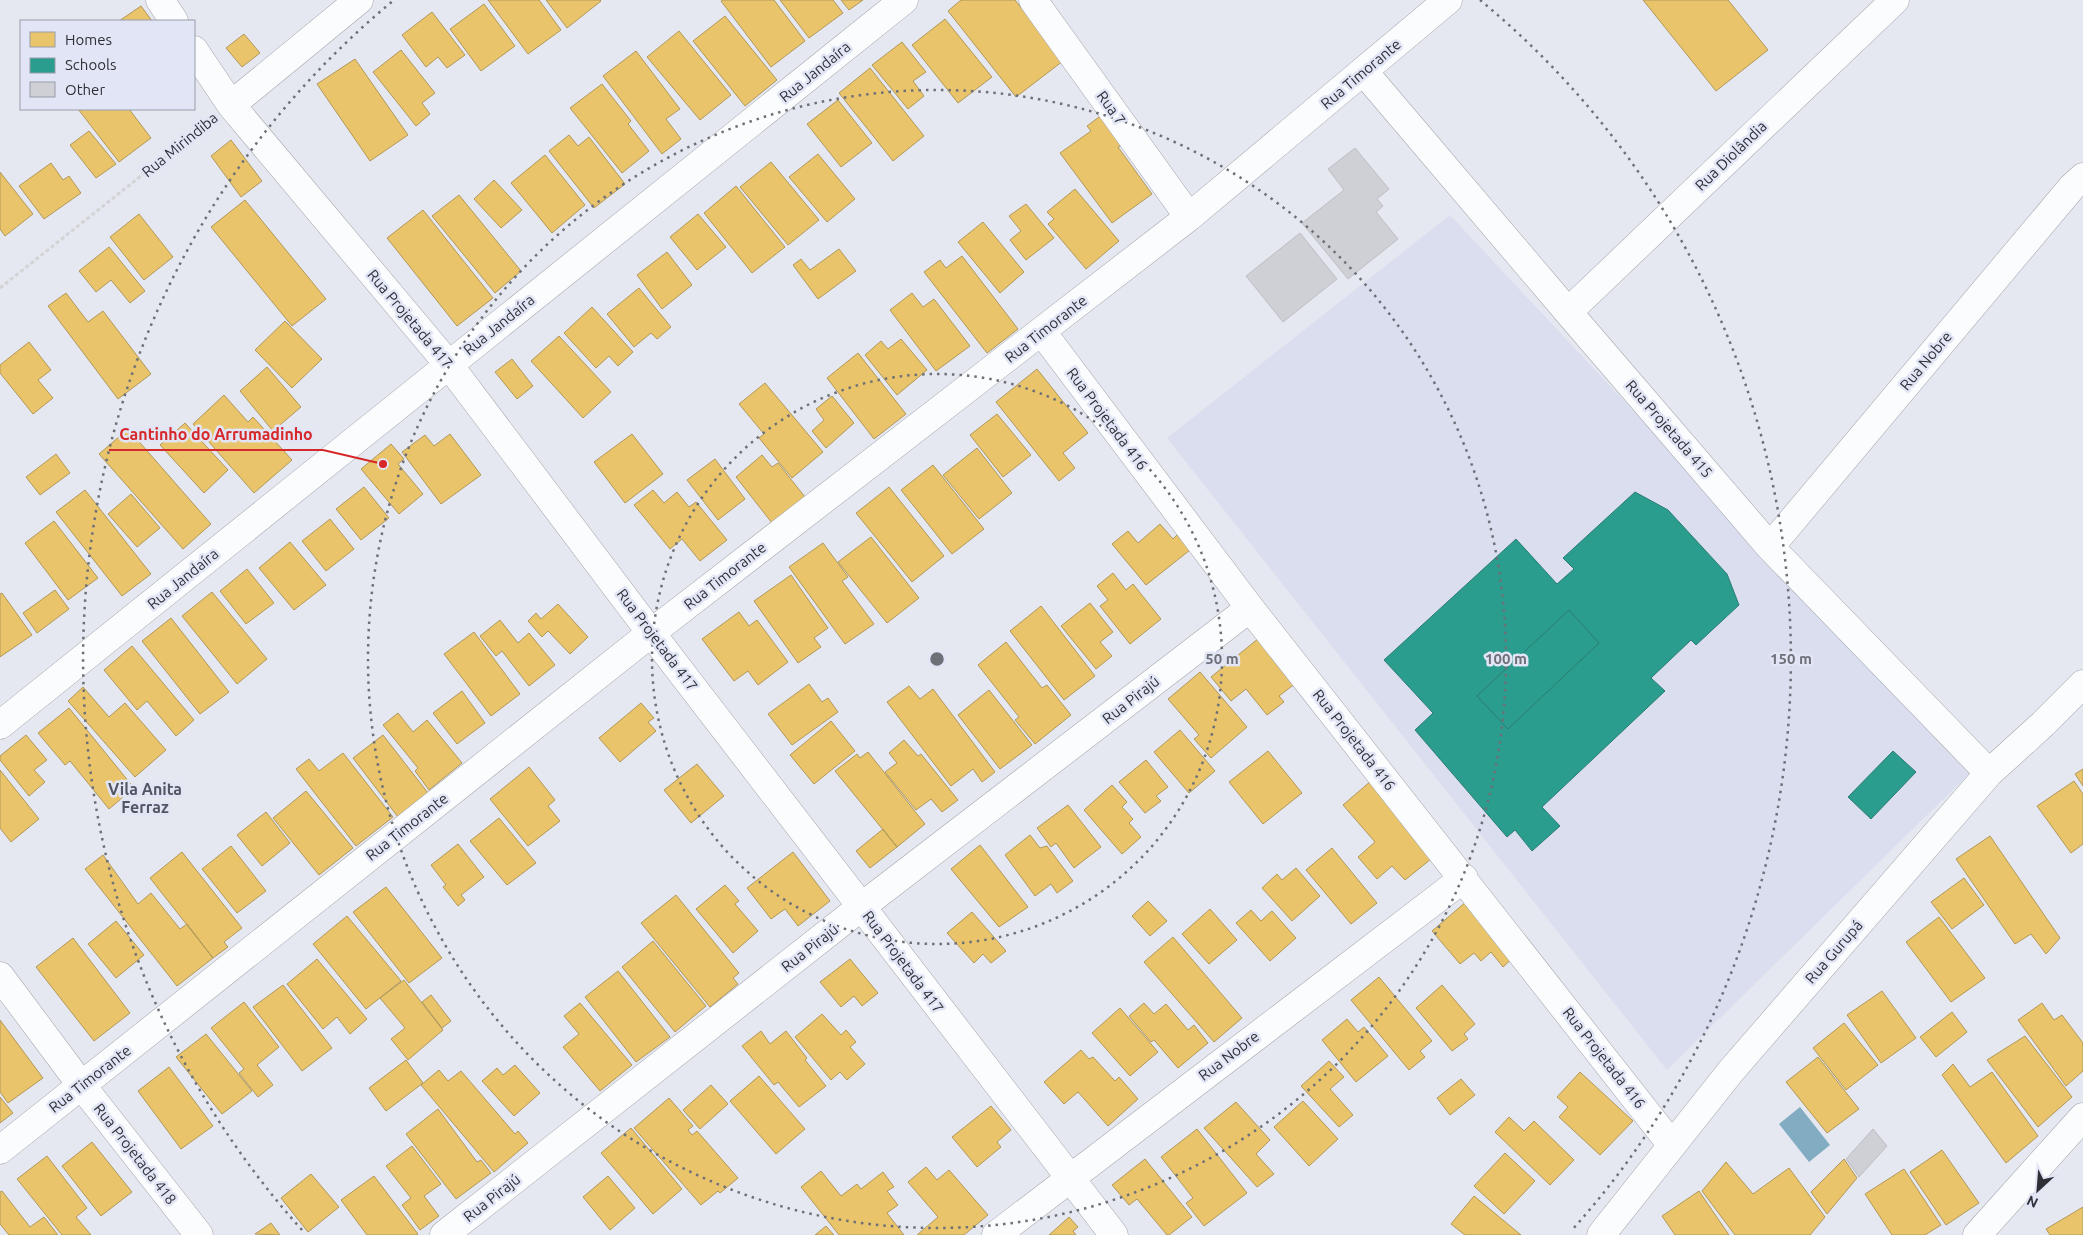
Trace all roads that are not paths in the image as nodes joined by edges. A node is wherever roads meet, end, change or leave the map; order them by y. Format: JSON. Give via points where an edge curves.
{"nodes":[{"id":1,"x":160,"y":0,"type":"edge"},
{"id":2,"x":359,"y":0,"type":"edge"},
{"id":3,"x":904,"y":0,"type":"edge"},
{"id":4,"x":1032,"y":0,"type":"edge"},
{"id":5,"x":1448,"y":0,"type":"edge"},
{"id":6,"x":1895,"y":0,"type":"edge"},
{"id":7,"x":173,"y":20,"type":"edge"},
{"id":8,"x":195,"y":51,"type":"edge"},
{"id":9,"x":1364,"y":72,"type":"junction"},
{"id":10,"x":231,"y":105,"type":"junction"},
{"id":11,"x":2083,"y":177,"type":"edge"},
{"id":12,"x":1189,"y":217,"type":"junction"},
{"id":13,"x":1568,"y":312,"type":"junction"},
{"id":14,"x":1042,"y":332,"type":"junction"},
{"id":15,"x":449,"y":365,"type":"junction"},
{"id":16,"x":1770,"y":546,"type":"junction"},
{"id":17,"x":1250,"y":608,"type":"junction"},
{"id":18,"x":651,"y":633,"type":"junction"},
{"id":19,"x":2083,"y":684,"type":"edge"},
{"id":20,"x":0,"y":725,"type":"edge"},
{"id":21,"x":1989,"y":773,"type":"junction"},
{"id":22,"x":1464,"y":878,"type":"junction"},
{"id":23,"x":861,"y":908,"type":"junction"},
{"id":24,"x":0,"y":976,"type":"edge"},
{"id":25,"x":82,"y":1086,"type":"junction"},
{"id":26,"x":2083,"y":1117,"type":"edge"},
{"id":27,"x":1671,"y":1144,"type":"junction"},
{"id":28,"x":0,"y":1150,"type":"edge"},
{"id":29,"x":1069,"y":1178,"type":"junction"},
{"id":30,"x":199,"y":1235,"type":"edge"},
{"id":31,"x":444,"y":1235,"type":"edge"},
{"id":32,"x":996,"y":1235,"type":"edge"},
{"id":33,"x":1114,"y":1235,"type":"edge"},
{"id":34,"x":1601,"y":1235,"type":"edge"},
{"id":35,"x":1977,"y":1235,"type":"edge"}],
"edges":[{"from":1,"to":7,"type":"street"},
{"from":2,"to":10,"type":"street","name":"Rua Mirindiba"},
{"from":3,"to":15,"type":"street","name":"Rua Jandaíra"},
{"from":4,"to":12,"type":"street","name":"Rua 7"},
{"from":5,"to":9,"type":"street","name":"Rua Timorante"},
{"from":6,"to":13,"type":"street","name":"Rua Diolândia"},
{"from":8,"to":10,"type":"street","name":"Rua Projetada 417"},
{"from":9,"to":12,"type":"street","name":"Rua Timorante"},
{"from":9,"to":13,"type":"street","name":"Rua Projetada 415"},
{"from":10,"to":15,"type":"street","name":"Rua Projetada 417"},
{"from":11,"to":16,"type":"street","name":"Rua Nobre"},
{"from":12,"to":14,"type":"street","name":"Rua Timorante"},
{"from":13,"to":16,"type":"street","name":"Rua Projetada 415"},
{"from":14,"to":17,"type":"street","name":"Rua Projetada 416"},
{"from":14,"to":18,"type":"street","name":"Rua Timorante"},
{"from":15,"to":18,"type":"street","name":"Rua Projetada 417"},
{"from":15,"to":20,"type":"street","name":"Rua Jandaíra"},
{"from":16,"to":21,"type":"street","name":"Rua Projetada 415"},
{"from":17,"to":22,"type":"street","name":"Rua Projetada 416"},
{"from":17,"to":23,"type":"street","name":"Rua Pirajú"},
{"from":18,"to":23,"type":"street","name":"Rua Projetada 417"},
{"from":18,"to":25,"type":"street","name":"Rua Timorante"},
{"from":19,"to":21,"type":"street","name":"Rua Gurupá"},
{"from":21,"to":27,"type":"street","name":"Rua Gurupá"},
{"from":22,"to":27,"type":"street","name":"Rua Projetada 416"},
{"from":22,"to":29,"type":"street","name":"Rua Nobre"},
{"from":23,"to":29,"type":"street","name":"Rua Projetada 417"},
{"from":23,"to":31,"type":"street","name":"Rua Pirajú"},
{"from":24,"to":25,"type":"street","name":"Rua Projetada 418"},
{"from":25,"to":28,"type":"street","name":"Rua Timorante"},
{"from":25,"to":30,"type":"street","name":"Rua Projetada 418"},
{"from":26,"to":35,"type":"street"},
{"from":27,"to":34,"type":"street","name":"Rua Gurupá"},
{"from":29,"to":32,"type":"street","name":"Rua Nobre"},
{"from":29,"to":33,"type":"street","name":"Rua Projetada 417"}]}
